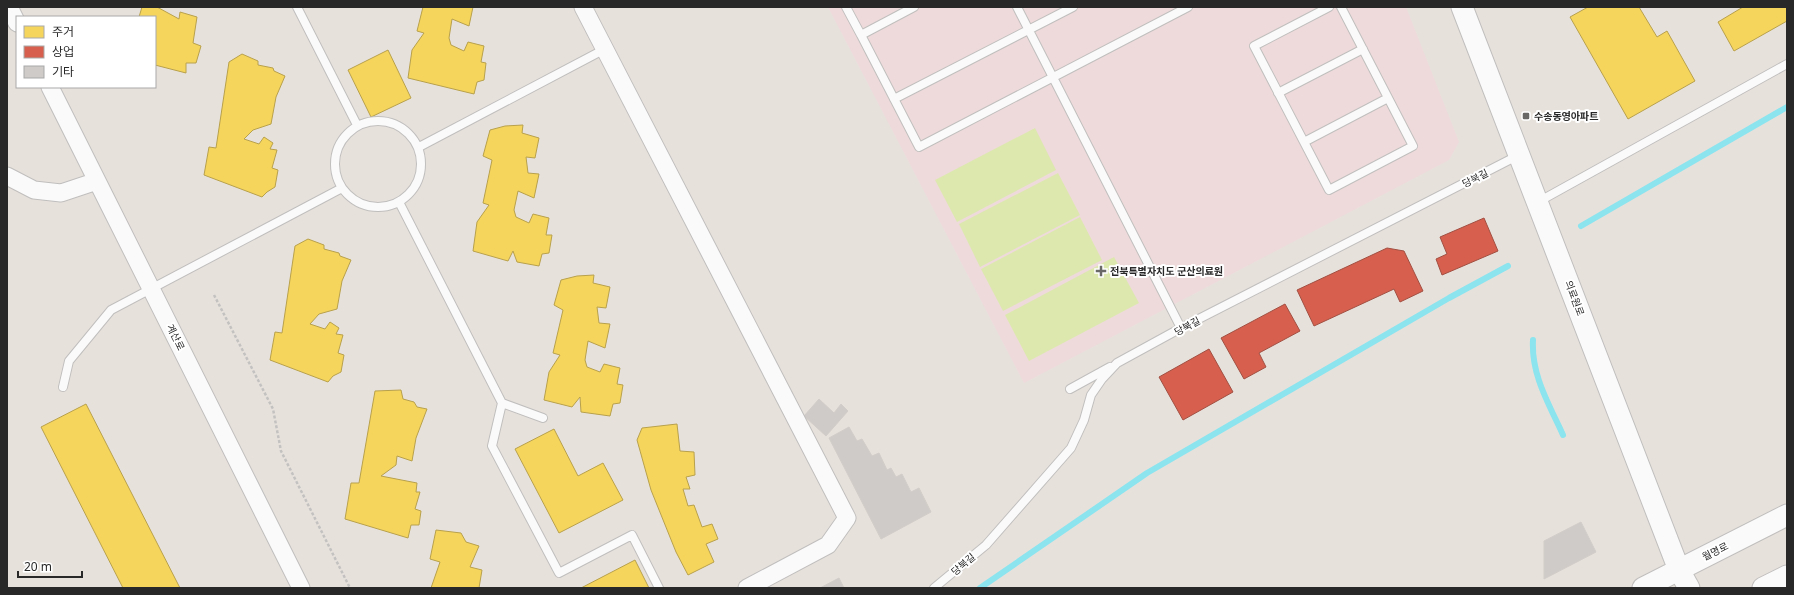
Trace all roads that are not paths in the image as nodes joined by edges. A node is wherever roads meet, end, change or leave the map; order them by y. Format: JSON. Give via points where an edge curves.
{"nodes":[{"id":1,"x":9,"y":7,"type":"edge"},
{"id":2,"x":297,"y":7,"type":"edge"},
{"id":3,"x":583,"y":7,"type":"edge"},
{"id":4,"x":846,"y":7,"type":"edge"},
{"id":5,"x":914,"y":7,"type":"edge"},
{"id":6,"x":1017,"y":7,"type":"edge"},
{"id":7,"x":1073,"y":7,"type":"edge"},
{"id":8,"x":1188,"y":7,"type":"edge"},
{"id":9,"x":1329,"y":7,"type":"edge"},
{"id":10,"x":1341,"y":7,"type":"edge"},
{"id":11,"x":1462,"y":7,"type":"edge"},
{"id":12,"x":16,"y":21,"type":"edge"},
{"id":13,"x":1028,"y":30,"type":"junction"},
{"id":14,"x":861,"y":34,"type":"junction"},
{"id":15,"x":1363,"y":49,"type":"junction"},
{"id":16,"x":605,"y":50,"type":"junction"},
{"id":17,"x":1787,"y":64,"type":"edge"},
{"id":18,"x":1053,"y":77,"type":"junction"},
{"id":19,"x":50,"y":88,"type":"edge"},
{"id":20,"x":1278,"y":93,"type":"junction"},
{"id":21,"x":1388,"y":98,"type":"junction"},
{"id":22,"x":894,"y":99,"type":"junction"},
{"id":23,"x":357,"y":125,"type":"junction"},
{"id":24,"x":1304,"y":142,"type":"junction"},
{"id":25,"x":419,"y":147,"type":"junction"},
{"id":26,"x":1520,"y":155,"type":"junction"},
{"id":27,"x":7,"y":176,"type":"edge"},
{"id":28,"x":97,"y":181,"type":"junction"},
{"id":29,"x":342,"y":188,"type":"junction"},
{"id":30,"x":399,"y":202,"type":"junction"},
{"id":31,"x":1538,"y":202,"type":"junction"},
{"id":32,"x":152,"y":289,"type":"junction"},
{"id":33,"x":1181,"y":328,"type":"junction"},
{"id":34,"x":1117,"y":363,"type":"junction"},
{"id":35,"x":63,"y":386,"type":"dead end"},
{"id":36,"x":1070,"y":389,"type":"dead end"},
{"id":37,"x":502,"y":403,"type":"junction"},
{"id":38,"x":543,"y":418,"type":"dead end"},
{"id":39,"x":1787,"y":515,"type":"edge"},
{"id":40,"x":1679,"y":570,"type":"junction"},
{"id":41,"x":1787,"y":576,"type":"edge"},
{"id":42,"x":301,"y":588,"type":"edge"},
{"id":43,"x":659,"y":588,"type":"edge"},
{"id":44,"x":747,"y":588,"type":"edge"},
{"id":45,"x":934,"y":588,"type":"edge"},
{"id":46,"x":1644,"y":588,"type":"edge"},
{"id":47,"x":1689,"y":588,"type":"edge"},
{"id":48,"x":1763,"y":588,"type":"edge"}],
"edges":[{"from":1,"to":12,"type":"street"},
{"from":2,"to":23,"type":"lane"},
{"from":3,"to":16,"type":"street"},
{"from":4,"to":14,"type":"lane"},
{"from":5,"to":14,"type":"lane"},
{"from":6,"to":13,"type":"lane"},
{"from":7,"to":13,"type":"lane"},
{"from":8,"to":18,"type":"lane"},
{"from":9,"to":20,"type":"lane","via":[[1254,46]]},
{"from":10,"to":15,"type":"lane"},
{"from":11,"to":26,"type":"street","name":"의료원로"},
{"from":13,"to":18,"type":"lane"},
{"from":13,"to":22,"type":"lane"},
{"from":14,"to":22,"type":"lane"},
{"from":15,"to":20,"type":"lane"},
{"from":15,"to":21,"type":"lane"},
{"from":16,"to":25,"type":"lane"},
{"from":16,"to":44,"type":"street","via":[[847,518],[828,545]]},
{"from":17,"to":31,"type":"lane"},
{"from":18,"to":22,"type":"lane","via":[[919,147]]},
{"from":18,"to":33,"type":"lane"},
{"from":19,"to":28,"type":"street","name":"계산로"},
{"from":20,"to":24,"type":"lane"},
{"from":21,"to":24,"type":"lane"},
{"from":21,"to":24,"type":"lane","via":[[1413,146],[1399,154],[1329,190]]},
{"from":23,"to":25,"type":"lane","via":[[371,120],[386,120],[411,134]]},
{"from":23,"to":29,"type":"lane","via":[[346,134],[338,146],[334,160],[336,175]]},
{"from":25,"to":30,"type":"lane","via":[[422,161],[420,175],[414,188]]},
{"from":26,"to":31,"type":"street","name":"의료원로"},
{"from":26,"to":33,"type":"lane","name":"당북길"},
{"from":27,"to":28,"type":"street","via":[[34,190],[61,193]]},
{"from":28,"to":32,"type":"street","name":"계산로"},
{"from":29,"to":30,"type":"lane","via":[[352,199],[364,205],[378,207]]},
{"from":29,"to":32,"type":"lane"},
{"from":30,"to":37,"type":"lane"},
{"from":31,"to":40,"type":"street","name":"의료원로"},
{"from":32,"to":35,"type":"lane","via":[[111,310],[69,361]]},
{"from":32,"to":42,"type":"street","name":"계산로"},
{"from":33,"to":34,"type":"lane","name":"당북길"},
{"from":34,"to":36,"type":"lane"},
{"from":34,"to":45,"type":"lane","name":"당북길","via":[[1091,395],[1084,420],[1071,448],[986,545]]},
{"from":37,"to":38,"type":"lane"},
{"from":37,"to":43,"type":"lane","via":[[492,446],[559,573],[632,535]]},
{"from":39,"to":40,"type":"street","name":"월명로"},
{"from":40,"to":46,"type":"street","name":"월명로"},
{"from":40,"to":47,"type":"street","name":"의료원로"},
{"from":41,"to":48,"type":"street"}]}
